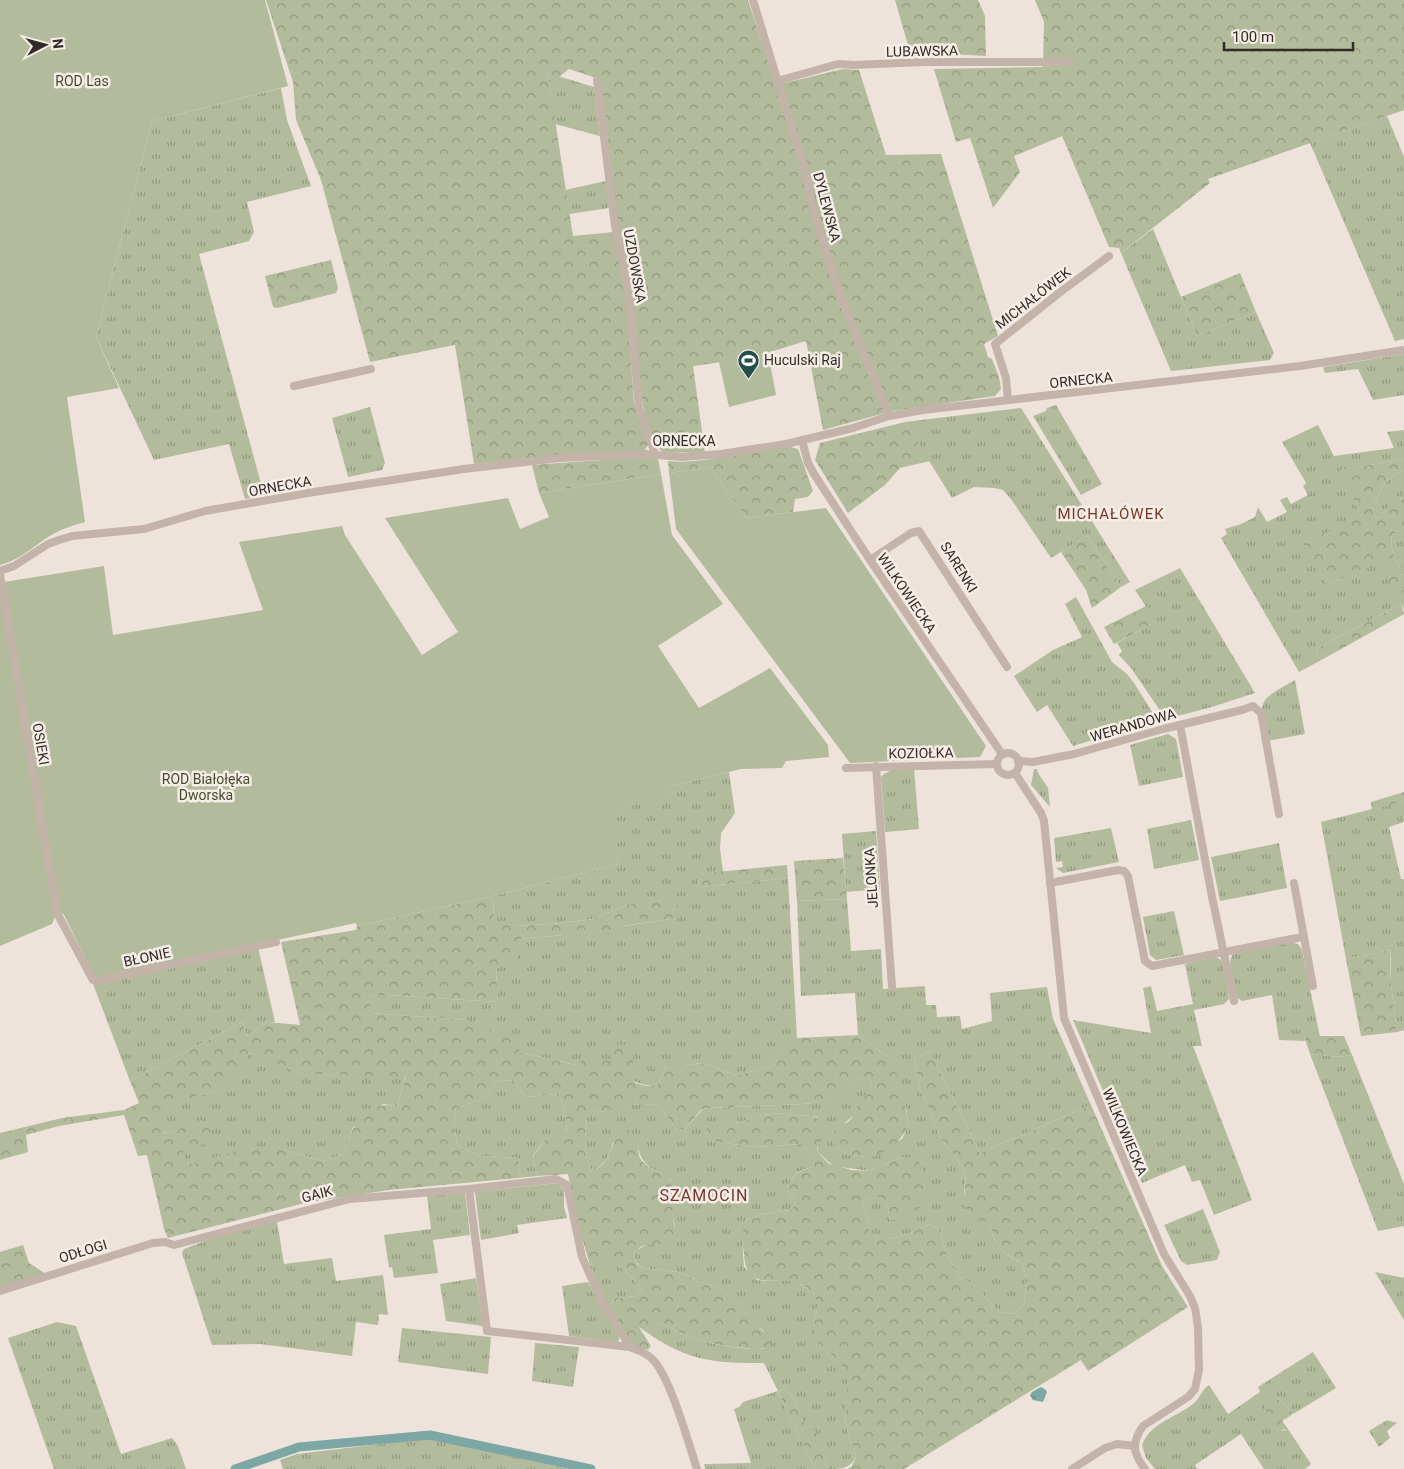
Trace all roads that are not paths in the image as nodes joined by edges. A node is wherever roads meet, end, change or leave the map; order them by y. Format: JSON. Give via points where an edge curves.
{"nodes":[{"id":1,"x":753,"y":0,"type":"edge"},
{"id":2,"x":1070,"y":62,"type":"dead end"},
{"id":3,"x":597,"y":80,"type":"dead end"},
{"id":4,"x":777,"y":81,"type":"junction"},
{"id":5,"x":1109,"y":256,"type":"dead end"},
{"id":6,"x":1404,"y":350,"type":"edge"},
{"id":7,"x":371,"y":369,"type":"dead end"},
{"id":8,"x":294,"y":386,"type":"dead end"},
{"id":9,"x":1008,"y":400,"type":"junction"},
{"id":10,"x":889,"y":416,"type":"junction"},
{"id":11,"x":802,"y":440,"type":"junction"},
{"id":12,"x":655,"y":454,"type":"junction"},
{"id":13,"x":870,"y":560,"type":"junction"},
{"id":14,"x":0,"y":572,"type":"edge"},
{"id":15,"x":0,"y":576,"type":"edge"},
{"id":16,"x":1007,"y":667,"type":"dead end"},
{"id":17,"x":1180,"y":725,"type":"junction"},
{"id":18,"x":1002,"y":754,"type":"junction"},
{"id":19,"x":1018,"y":761,"type":"junction"},
{"id":20,"x":996,"y":764,"type":"junction"},
{"id":21,"x":876,"y":766,"type":"junction"},
{"id":22,"x":846,"y":768,"type":"dead end"},
{"id":23,"x":1016,"y":773,"type":"junction"},
{"id":24,"x":1279,"y":814,"type":"dead end"},
{"id":25,"x":1050,"y":883,"type":"junction"},
{"id":26,"x":1294,"y":883,"type":"dead end"},
{"id":27,"x":59,"y":917,"type":"joint"},
{"id":28,"x":1302,"y":937,"type":"junction"},
{"id":29,"x":276,"y":942,"type":"dead end"},
{"id":30,"x":1224,"y":952,"type":"junction"},
{"id":31,"x":1312,"y":986,"type":"dead end"},
{"id":32,"x":892,"y":987,"type":"dead end"},
{"id":33,"x":1234,"y":1001,"type":"dead end"},
{"id":34,"x":469,"y":1189,"type":"junction"},
{"id":35,"x":174,"y":1245,"type":"joint"},
{"id":36,"x":0,"y":1290,"type":"edge"},
{"id":37,"x":630,"y":1347,"type":"junction"},
{"id":38,"x":1135,"y":1446,"type":"junction"},
{"id":39,"x":697,"y":1469,"type":"edge"},
{"id":40,"x":1072,"y":1469,"type":"edge"},
{"id":41,"x":1145,"y":1469,"type":"edge"}],
"edges":[{"from":1,"to":4,"type":"street","name":"DYLEWSKA"},
{"from":2,"to":4,"type":"street","name":"LUBAWSKA","via":[[838,64]]},
{"from":3,"to":12,"type":"street","name":"UZDOWSKA","via":[[615,226],[629,294],[639,409]]},
{"from":4,"to":10,"type":"street","name":"DYLEWSKA","via":[[841,298]]},
{"from":5,"to":9,"type":"street","name":"MICHAŁÓWEK","via":[[995,344],[1006,378]]},
{"from":6,"to":9,"type":"street","name":"ORNECKA","via":[[1300,366]]},
{"from":7,"to":8,"type":"street"},
{"from":9,"to":10,"type":"street","name":"ORNECKA"},
{"from":10,"to":11,"type":"street","name":"ORNECKA"},
{"from":11,"to":12,"type":"street","name":"ORNECKA","via":[[698,457]]},
{"from":11,"to":13,"type":"street","name":"WILKOWIECKA","via":[[814,474]]},
{"from":12,"to":14,"type":"street","name":"ORNECKA","via":[[488,465],[205,511],[144,529],[72,536],[48,544]]},
{"from":13,"to":16,"type":"street","name":"SARENKI","via":[[911,532],[920,531]]},
{"from":13,"to":18,"type":"street","name":"WILKOWIECKA"},
{"from":15,"to":27,"type":"street","name":"OSIEKI"},
{"from":17,"to":19,"type":"street","name":"WERANDOWA","via":[[1074,754],[1033,762]]},
{"from":17,"to":24,"type":"street","name":"WERANDOWA","via":[[1253,706],[1260,713]]},
{"from":17,"to":30,"type":"street"},
{"from":18,"to":19,"type":"street","via":[[1010,753]]},
{"from":18,"to":20,"type":"street"},
{"from":19,"to":23,"type":"street"},
{"from":20,"to":21,"type":"street","name":"KOZIOŁKA"},
{"from":20,"to":23,"type":"street","via":[[1004,775]]},
{"from":21,"to":22,"type":"street","name":"KOZIOŁKA"},
{"from":21,"to":32,"type":"street","name":"JELONKA"},
{"from":23,"to":25,"type":"street","name":"WILKOWIECKA","via":[[1044,821]]},
{"from":25,"to":30,"type":"street","via":[[1124,871],[1132,890],[1145,962],[1152,966]]},
{"from":25,"to":38,"type":"street","name":"WILKOWIECKA","via":[[1064,1018],[1164,1254],[1190,1296],[1198,1327],[1199,1370],[1195,1389],[1143,1426]]},
{"from":26,"to":28,"type":"street"},
{"from":27,"to":29,"type":"street","name":"BŁONIE","via":[[95,981]]},
{"from":28,"to":30,"type":"street"},
{"from":28,"to":31,"type":"street"},
{"from":30,"to":33,"type":"street"},
{"from":34,"to":35,"type":"street","name":"GAIK","via":[[350,1199]]},
{"from":34,"to":37,"type":"street","name":"GAIK","via":[[556,1179],[567,1185],[582,1257],[602,1302]]},
{"from":34,"to":37,"type":"street","via":[[488,1331]]},
{"from":35,"to":36,"type":"street","name":"ODŁOGI","via":[[153,1242]]},
{"from":37,"to":39,"type":"street","via":[[651,1357],[660,1369]]},
{"from":38,"to":40,"type":"street","via":[[1117,1444],[1105,1448]]},
{"from":38,"to":41,"type":"street","via":[[1137,1458]]}]}
